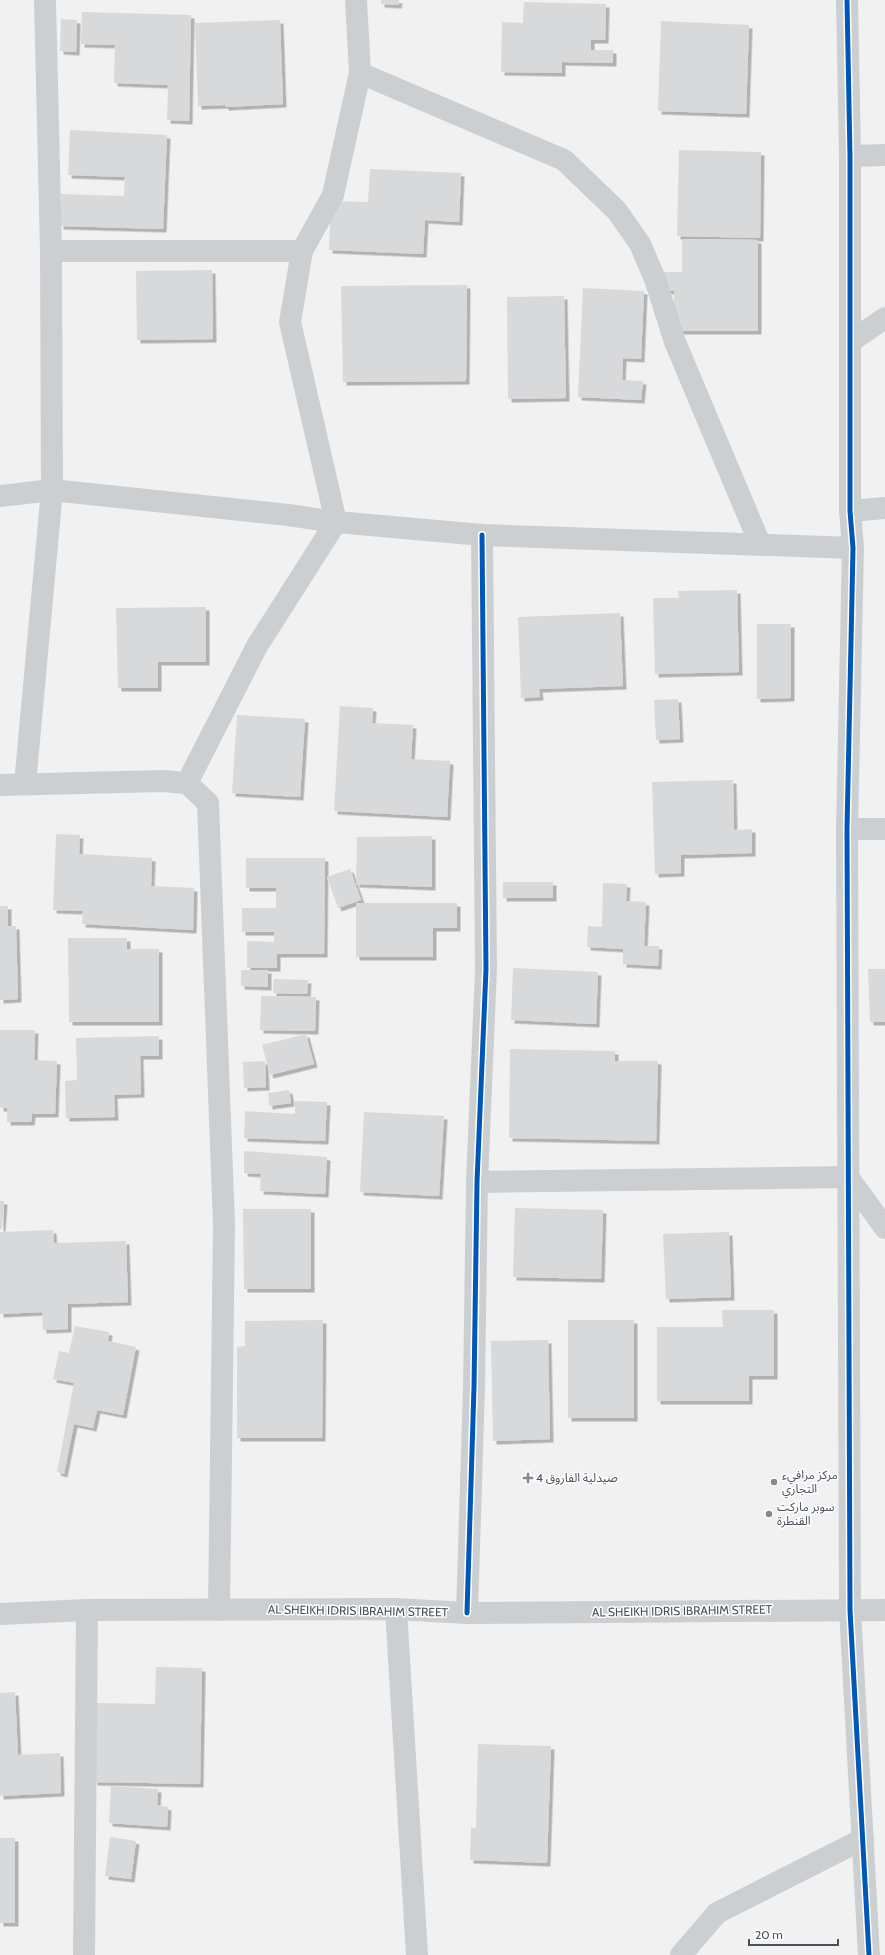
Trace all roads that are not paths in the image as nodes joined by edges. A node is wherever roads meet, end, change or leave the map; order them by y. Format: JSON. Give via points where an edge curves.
{"nodes":[{"id":1,"x":45,"y":0,"type":"edge"},
{"id":2,"x":356,"y":0,"type":"edge"},
{"id":3,"x":847,"y":0,"type":"edge"},
{"id":4,"x":360,"y":73,"type":"junction"},
{"id":5,"x":885,"y":155,"type":"edge"},
{"id":6,"x":850,"y":156,"type":"junction"},
{"id":7,"x":51,"y":251,"type":"junction"},
{"id":8,"x":302,"y":251,"type":"junction"},
{"id":9,"x":885,"y":318,"type":"edge"},
{"id":10,"x":850,"y":342,"type":"junction"},
{"id":11,"x":52,"y":490,"type":"junction"},
{"id":12,"x":0,"y":496,"type":"edge"},
{"id":13,"x":885,"y":508,"type":"edge"},
{"id":14,"x":850,"y":511,"type":"junction"},
{"id":15,"x":336,"y":522,"type":"junction"},
{"id":16,"x":482,"y":535,"type":"junction"},
{"id":17,"x":760,"y":544,"type":"junction"},
{"id":18,"x":853,"y":548,"type":"junction"},
{"id":19,"x":187,"y":783,"type":"junction"},
{"id":20,"x":25,"y":784,"type":"junction"},
{"id":21,"x":0,"y":785,"type":"edge"},
{"id":22,"x":847,"y":829,"type":"junction"},
{"id":23,"x":885,"y":829,"type":"edge"},
{"id":24,"x":848,"y":1177,"type":"junction"},
{"id":25,"x":477,"y":1182,"type":"junction"},
{"id":26,"x":885,"y":1228,"type":"edge"},
{"id":27,"x":396,"y":1609,"type":"junction"},
{"id":28,"x":87,"y":1610,"type":"junction"},
{"id":29,"x":219,"y":1610,"type":"junction"},
{"id":30,"x":850,"y":1610,"type":"junction"},
{"id":31,"x":885,"y":1610,"type":"edge"},
{"id":32,"x":467,"y":1613,"type":"junction"},
{"id":33,"x":0,"y":1614,"type":"edge"},
{"id":34,"x":862,"y":1839,"type":"junction"},
{"id":35,"x":84,"y":1955,"type":"edge"},
{"id":36,"x":417,"y":1955,"type":"edge"},
{"id":37,"x":681,"y":1955,"type":"edge"},
{"id":38,"x":869,"y":1955,"type":"edge"}],
"edges":[{"from":1,"to":7,"type":"street"},
{"from":2,"to":4,"type":"street"},
{"from":3,"to":6,"type":"street"},
{"from":4,"to":8,"type":"street","via":[[333,195]]},
{"from":4,"to":17,"type":"street","via":[[564,160],[616,211],[640,244],[655,279],[675,342]]},
{"from":5,"to":6,"type":"street"},
{"from":6,"to":10,"type":"street"},
{"from":7,"to":8,"type":"street"},
{"from":7,"to":11,"type":"street"},
{"from":8,"to":15,"type":"street","via":[[290,322]]},
{"from":9,"to":10,"type":"street"},
{"from":10,"to":14,"type":"street"},
{"from":11,"to":12,"type":"street"},
{"from":11,"to":15,"type":"street"},
{"from":11,"to":20,"type":"street"},
{"from":13,"to":14,"type":"street"},
{"from":14,"to":18,"type":"street"},
{"from":15,"to":16,"type":"street"},
{"from":15,"to":19,"type":"street","via":[[257,646]]},
{"from":16,"to":17,"type":"street"},
{"from":16,"to":25,"type":"street","via":[[486,969]]},
{"from":17,"to":18,"type":"street"},
{"from":18,"to":22,"type":"street"},
{"from":19,"to":20,"type":"street","via":[[163,781]]},
{"from":19,"to":29,"type":"street","via":[[208,803],[224,1217]]},
{"from":20,"to":21,"type":"street"},
{"from":22,"to":23,"type":"street"},
{"from":22,"to":24,"type":"street"},
{"from":24,"to":25,"type":"street"},
{"from":24,"to":26,"type":"street"},
{"from":24,"to":30,"type":"street"},
{"from":25,"to":32,"type":"street"},
{"from":27,"to":29,"type":"street","name":"AL SHEIKH IDRIS IBRAHIM STREET"},
{"from":27,"to":32,"type":"street","name":"AL SHEIKH IDRIS IBRAHIM STREET"},
{"from":27,"to":36,"type":"street"},
{"from":28,"to":29,"type":"street","name":"AL SHEIKH IDRIS IBRAHIM STREET"},
{"from":28,"to":33,"type":"street","name":"AL SHEIKH IDRIS IBRAHIM STREET"},
{"from":28,"to":35,"type":"street"},
{"from":30,"to":31,"type":"street","name":"AL SHEIKH IDRIS IBRAHIM STREET"},
{"from":30,"to":32,"type":"street","name":"AL SHEIKH IDRIS IBRAHIM STREET"},
{"from":30,"to":34,"type":"street"},
{"from":34,"to":37,"type":"street","via":[[717,1913]]},
{"from":34,"to":38,"type":"street"}]}
